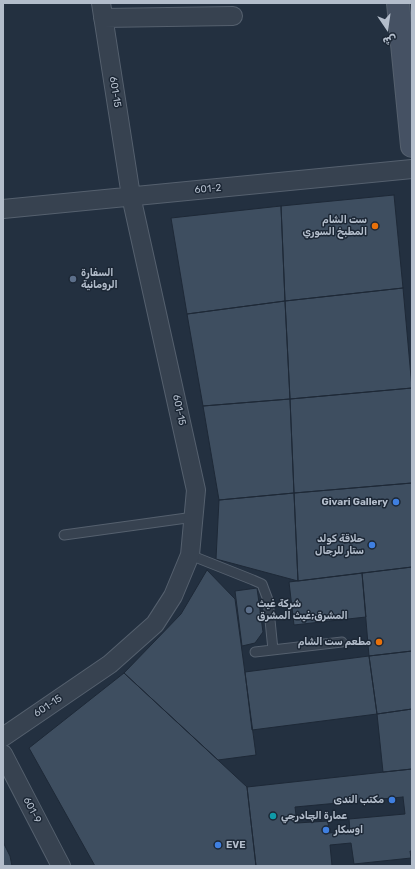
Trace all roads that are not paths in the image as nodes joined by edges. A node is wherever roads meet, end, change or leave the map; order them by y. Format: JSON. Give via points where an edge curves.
{"nodes":[{"id":1,"x":398,"y":3,"type":"edge"},
{"id":2,"x":102,"y":11,"type":"edge"},
{"id":3,"x":233,"y":16,"type":"dead end"},
{"id":4,"x":412,"y":146,"type":"edge"},
{"id":5,"x":412,"y":170,"type":"edge"},
{"id":6,"x":131,"y":196,"type":"junction"},
{"id":7,"x":3,"y":209,"type":"edge"},
{"id":8,"x":194,"y":516,"type":"junction"},
{"id":9,"x":64,"y":535,"type":"dead end"},
{"id":10,"x":190,"y":555,"type":"junction"},
{"id":11,"x":342,"y":642,"type":"dead end"},
{"id":12,"x":273,"y":650,"type":"junction"},
{"id":13,"x":255,"y":652,"type":"dead end"},
{"id":14,"x":3,"y":737,"type":"edge"},
{"id":15,"x":3,"y":754,"type":"edge"},
{"id":16,"x":61,"y":866,"type":"edge"}],
"edges":[{"from":1,"to":4,"type":"street"},
{"from":2,"to":3,"type":"street"},
{"from":2,"to":6,"type":"street","name":"601-15"},
{"from":5,"to":6,"type":"street","name":"601-2"},
{"from":6,"to":7,"type":"street","name":"601-2"},
{"from":6,"to":8,"type":"street","name":"601-15","via":[[196,490]]},
{"from":8,"to":9,"type":"lane"},
{"from":8,"to":10,"type":"street","name":"601-15"},
{"from":10,"to":12,"type":"lane","via":[[262,584],[268,600]]},
{"from":10,"to":14,"type":"street","name":"601-15","via":[[173,596],[155,624],[110,664]]},
{"from":11,"to":12,"type":"lane"},
{"from":12,"to":13,"type":"lane"},
{"from":15,"to":16,"type":"street","name":"601-9"}]}
